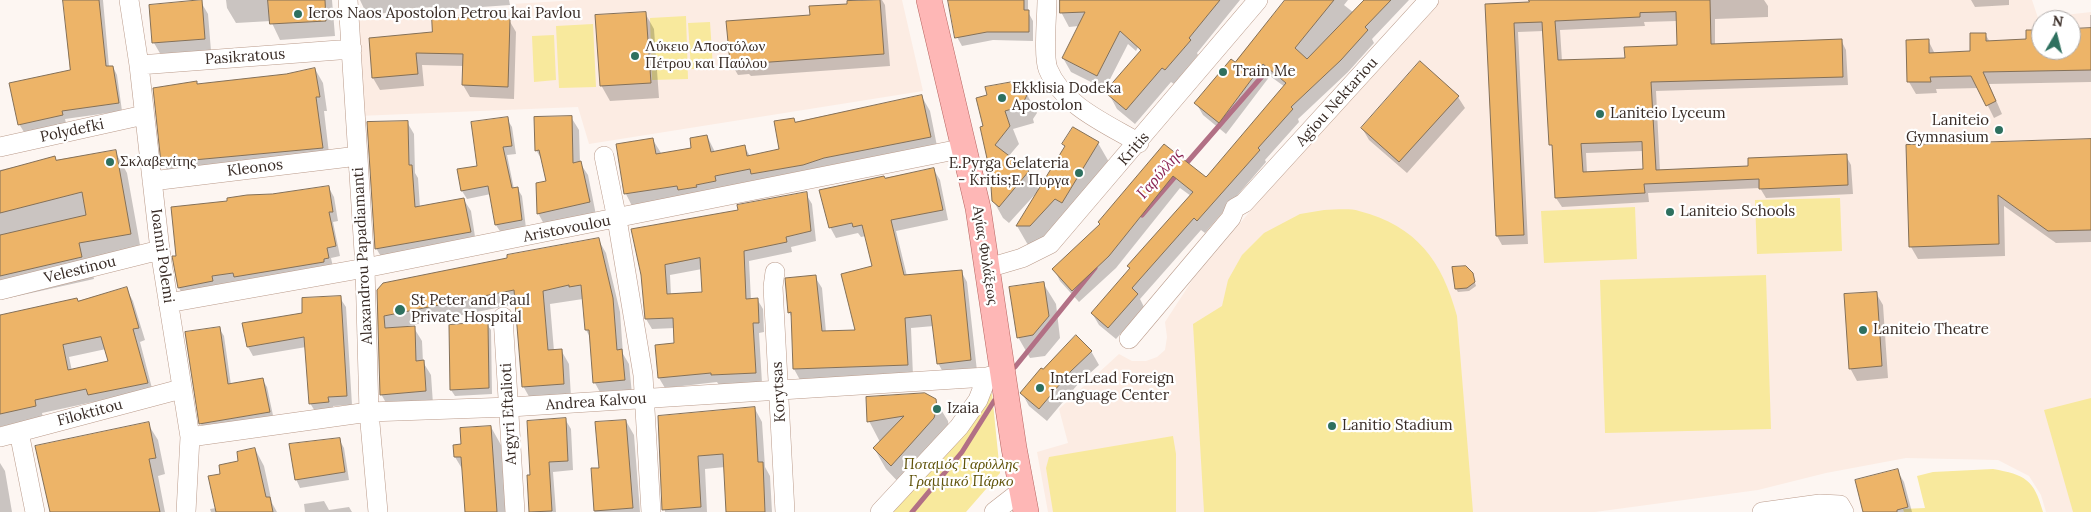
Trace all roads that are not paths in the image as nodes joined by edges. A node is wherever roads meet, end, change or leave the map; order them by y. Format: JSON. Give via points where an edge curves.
{"nodes":[{"id":1,"x":129,"y":0,"type":"edge"},
{"id":2,"x":348,"y":0,"type":"edge"},
{"id":3,"x":929,"y":0,"type":"edge"},
{"id":4,"x":1047,"y":0,"type":"edge"},
{"id":5,"x":1258,"y":0,"type":"edge"},
{"id":6,"x":1429,"y":0,"type":"edge"},
{"id":7,"x":352,"y":49,"type":"junction"},
{"id":8,"x":139,"y":65,"type":"junction"},
{"id":9,"x":144,"y":115,"type":"junction"},
{"id":10,"x":1139,"y":143,"type":"junction"},
{"id":11,"x":0,"y":147,"type":"edge"},
{"id":12,"x":965,"y":148,"type":"junction"},
{"id":13,"x":358,"y":156,"type":"junction"},
{"id":14,"x":604,"y":156,"type":"dead end"},
{"id":15,"x":152,"y":181,"type":"junction"},
{"id":16,"x":617,"y":219,"type":"junction"},
{"id":17,"x":160,"y":250,"type":"junction"},
{"id":18,"x":365,"y":268,"type":"junction"},
{"id":19,"x":988,"y":268,"type":"junction"},
{"id":20,"x":775,"y":272,"type":"dead end"},
{"id":21,"x":0,"y":290,"type":"edge"},
{"id":22,"x":168,"y":303,"type":"junction"},
{"id":23,"x":502,"y":317,"type":"dead end"},
{"id":24,"x":1129,"y":339,"type":"dead end"},
{"id":25,"x":994,"y":375,"type":"junction"},
{"id":26,"x":181,"y":389,"type":"junction"},
{"id":27,"x":779,"y":390,"type":"junction"},
{"id":28,"x":644,"y":399,"type":"junction"},
{"id":29,"x":510,"y":407,"type":"junction"},
{"id":30,"x":368,"y":412,"type":"junction"},
{"id":31,"x":19,"y":432,"type":"junction"},
{"id":32,"x":0,"y":437,"type":"edge"},
{"id":33,"x":190,"y":437,"type":"junction"},
{"id":34,"x":1024,"y":501,"type":"edge"},
{"id":35,"x":35,"y":512,"type":"edge"},
{"id":36,"x":186,"y":512,"type":"edge"},
{"id":37,"x":378,"y":512,"type":"edge"},
{"id":38,"x":515,"y":512,"type":"edge"},
{"id":39,"x":652,"y":512,"type":"edge"},
{"id":40,"x":785,"y":512,"type":"edge"},
{"id":41,"x":880,"y":512,"type":"edge"},
{"id":42,"x":994,"y":512,"type":"edge"},
{"id":43,"x":1762,"y":512,"type":"edge"},
{"id":44,"x":1844,"y":512,"type":"edge"}],
"edges":[{"from":1,"to":8,"type":"street","name":"Ioanni Polemi"},
{"from":2,"to":7,"type":"street","name":"Alaxandrou Papadiamanti"},
{"from":3,"to":12,"type":"main road","name":"Αγίας Φυλάξεως"},
{"from":4,"to":10,"type":"street","via":[[1048,68],[1056,81],[1075,104]]},
{"from":5,"to":10,"type":"street","name":"Kritis"},
{"from":6,"to":24,"type":"street","name":"Agiou Nektariou","via":[[1244,203],[1235,208],[1231,218]]},
{"from":7,"to":8,"type":"street","name":"Pasikratous"},
{"from":7,"to":13,"type":"street","name":"Alaxandrou Papadiamanti"},
{"from":8,"to":9,"type":"street","name":"Ioanni Polemi"},
{"from":9,"to":11,"type":"street","name":"Polydefki"},
{"from":9,"to":15,"type":"street","name":"Ioanni Polemi"},
{"from":10,"to":19,"type":"street","name":"Kritis","via":[[1050,244],[1022,258]]},
{"from":12,"to":16,"type":"street","name":"Aristovoulou"},
{"from":12,"to":19,"type":"main road","name":"Αγίας Φυλάξεως"},
{"from":13,"to":15,"type":"street","name":"Kleonos"},
{"from":13,"to":18,"type":"street","name":"Alaxandrou Papadiamanti"},
{"from":14,"to":16,"type":"street"},
{"from":15,"to":17,"type":"street","name":"Ioanni Polemi"},
{"from":16,"to":18,"type":"street","name":"Aristovoulou"},
{"from":16,"to":28,"type":"street"},
{"from":17,"to":21,"type":"street","name":"Velestinou"},
{"from":17,"to":22,"type":"street","name":"Ioanni Polemi"},
{"from":18,"to":22,"type":"street","name":"Aristovoulou"},
{"from":18,"to":30,"type":"street","name":"Alaxandrou Papadiamanti"},
{"from":19,"to":25,"type":"main road","name":"Αγίας Φυλάξεως"},
{"from":20,"to":27,"type":"street","name":"Korytsas","via":[[773,287]]},
{"from":22,"to":26,"type":"street","name":"Ioanni Polemi"},
{"from":23,"to":29,"type":"street","name":"Argyri Eftalioti"},
{"from":25,"to":27,"type":"street","name":"Andrea Kalvou"},
{"from":25,"to":34,"type":"main road","name":"Αγίας Φυλάξεως"},
{"from":25,"to":41,"type":"street","via":[[958,427]]},
{"from":26,"to":31,"type":"street","name":"Filoktitou"},
{"from":26,"to":33,"type":"street","name":"Ioanni Polemi"},
{"from":27,"to":28,"type":"street","name":"Andrea Kalvou"},
{"from":27,"to":40,"type":"street","name":"Korytsas"},
{"from":28,"to":29,"type":"street","name":"Andrea Kalvou"},
{"from":28,"to":39,"type":"street"},
{"from":29,"to":30,"type":"street","name":"Andrea Kalvou"},
{"from":29,"to":38,"type":"street","name":"Argyri Eftalioti"},
{"from":30,"to":33,"type":"street","name":"Andrea Kalvou"},
{"from":30,"to":37,"type":"street","name":"Alaxandrou Papadiamanti"},
{"from":31,"to":32,"type":"street","name":"Filoktitou"},
{"from":31,"to":35,"type":"street"},
{"from":33,"to":36,"type":"street","name":"Ioanni Polemi"},
{"from":34,"to":42,"type":"street"},
{"from":43,"to":44,"type":"street","via":[[1820,504],[1840,505]]}]}
